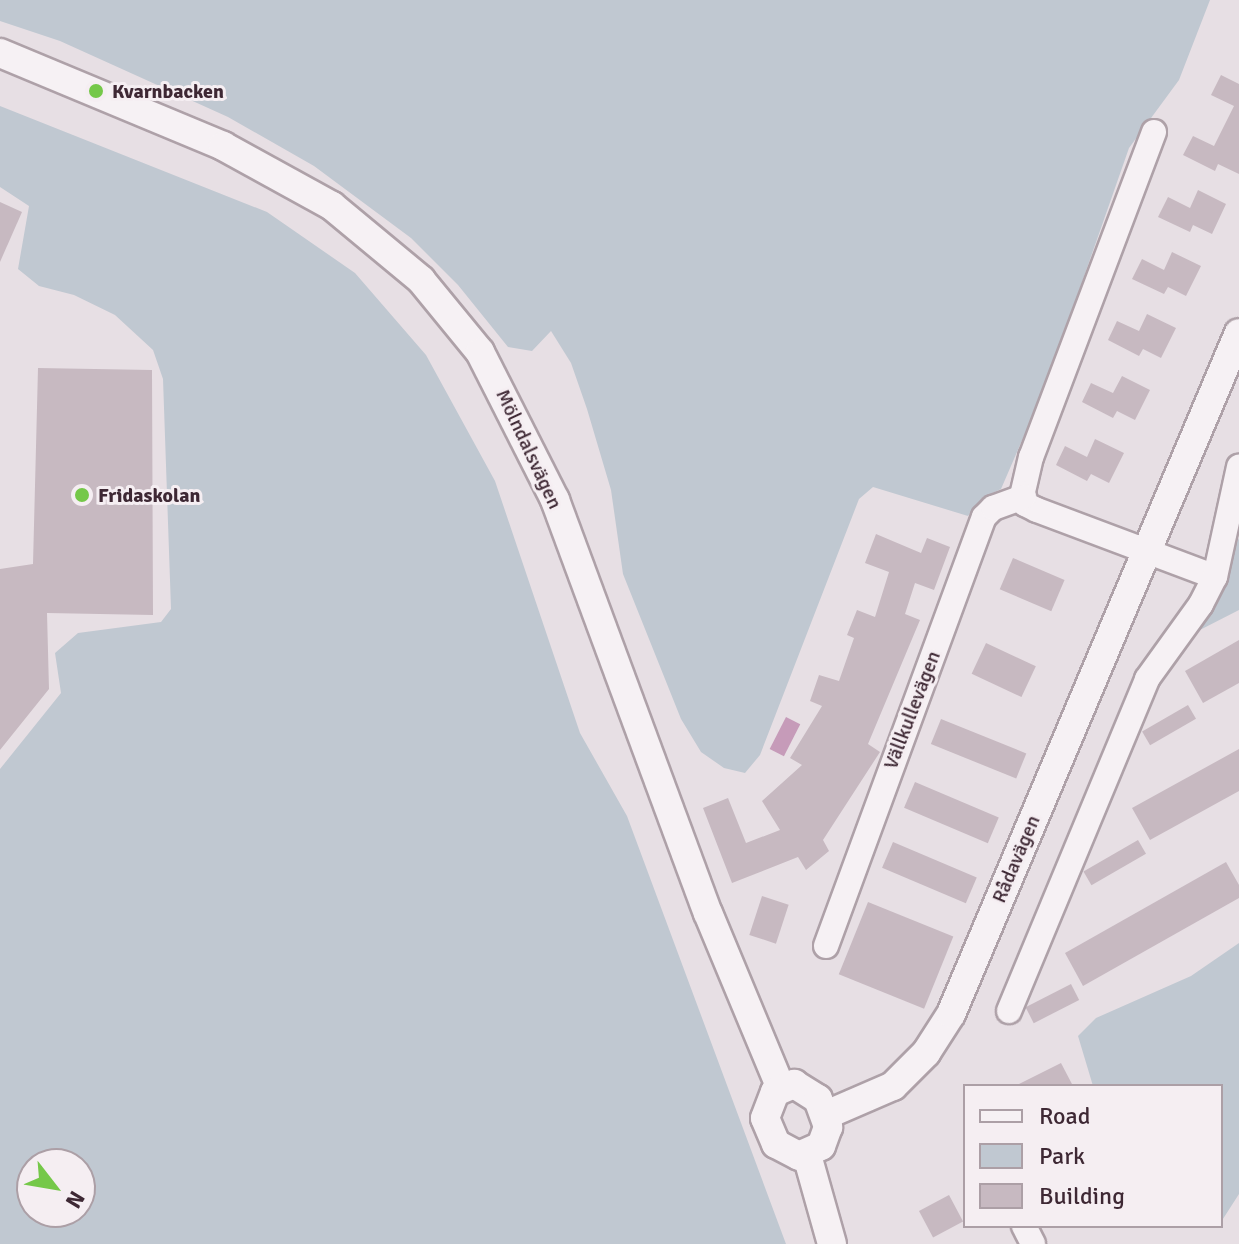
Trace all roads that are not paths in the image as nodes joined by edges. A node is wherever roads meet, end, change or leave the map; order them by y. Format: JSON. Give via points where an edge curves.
{"nodes":[{"id":1,"x":0,"y":53,"type":"edge"},
{"id":2,"x":1154,"y":132,"type":"dead end"},
{"id":3,"x":1239,"y":333,"type":"edge"},
{"id":4,"x":1239,"y":467,"type":"edge"},
{"id":5,"x":1024,"y":497,"type":"junction"},
{"id":6,"x":1148,"y":552,"type":"junction"},
{"id":7,"x":1215,"y":577,"type":"junction"},
{"id":8,"x":826,"y":946,"type":"dead end"},
{"id":9,"x":1009,"y":1011,"type":"dead end"},
{"id":10,"x":780,"y":1086,"type":"junction"},
{"id":11,"x":826,"y":1115,"type":"junction"},
{"id":12,"x":807,"y":1155,"type":"junction"},
{"id":13,"x":832,"y":1244,"type":"edge"}],
"edges":[{"from":1,"to":10,"type":"street","name":"Mölndalsvägen","via":[[223,146],[332,206],[421,280],[480,352],[555,500],[708,913]]},
{"from":2,"to":5,"type":"street","via":[[1031,457]]},
{"from":3,"to":6,"type":"street","name":"Rådavägen"},
{"from":4,"to":7,"type":"street"},
{"from":5,"to":6,"type":"street","via":[[1037,510]]},
{"from":5,"to":8,"type":"street","name":"Vällkullevägen","via":[[993,508],[984,517]]},
{"from":6,"to":7,"type":"street"},
{"from":6,"to":11,"type":"street","name":"Rådavägen","via":[[951,1014],[926,1053],[893,1086]]},
{"from":7,"to":9,"type":"street","via":[[1147,679]]},
{"from":10,"to":11,"type":"street","via":[[803,1087]]},
{"from":10,"to":12,"type":"street","via":[[767,1108],[770,1136],[792,1155]]},
{"from":11,"to":12,"type":"street","via":[[824,1141]]},
{"from":12,"to":13,"type":"street"}]}
